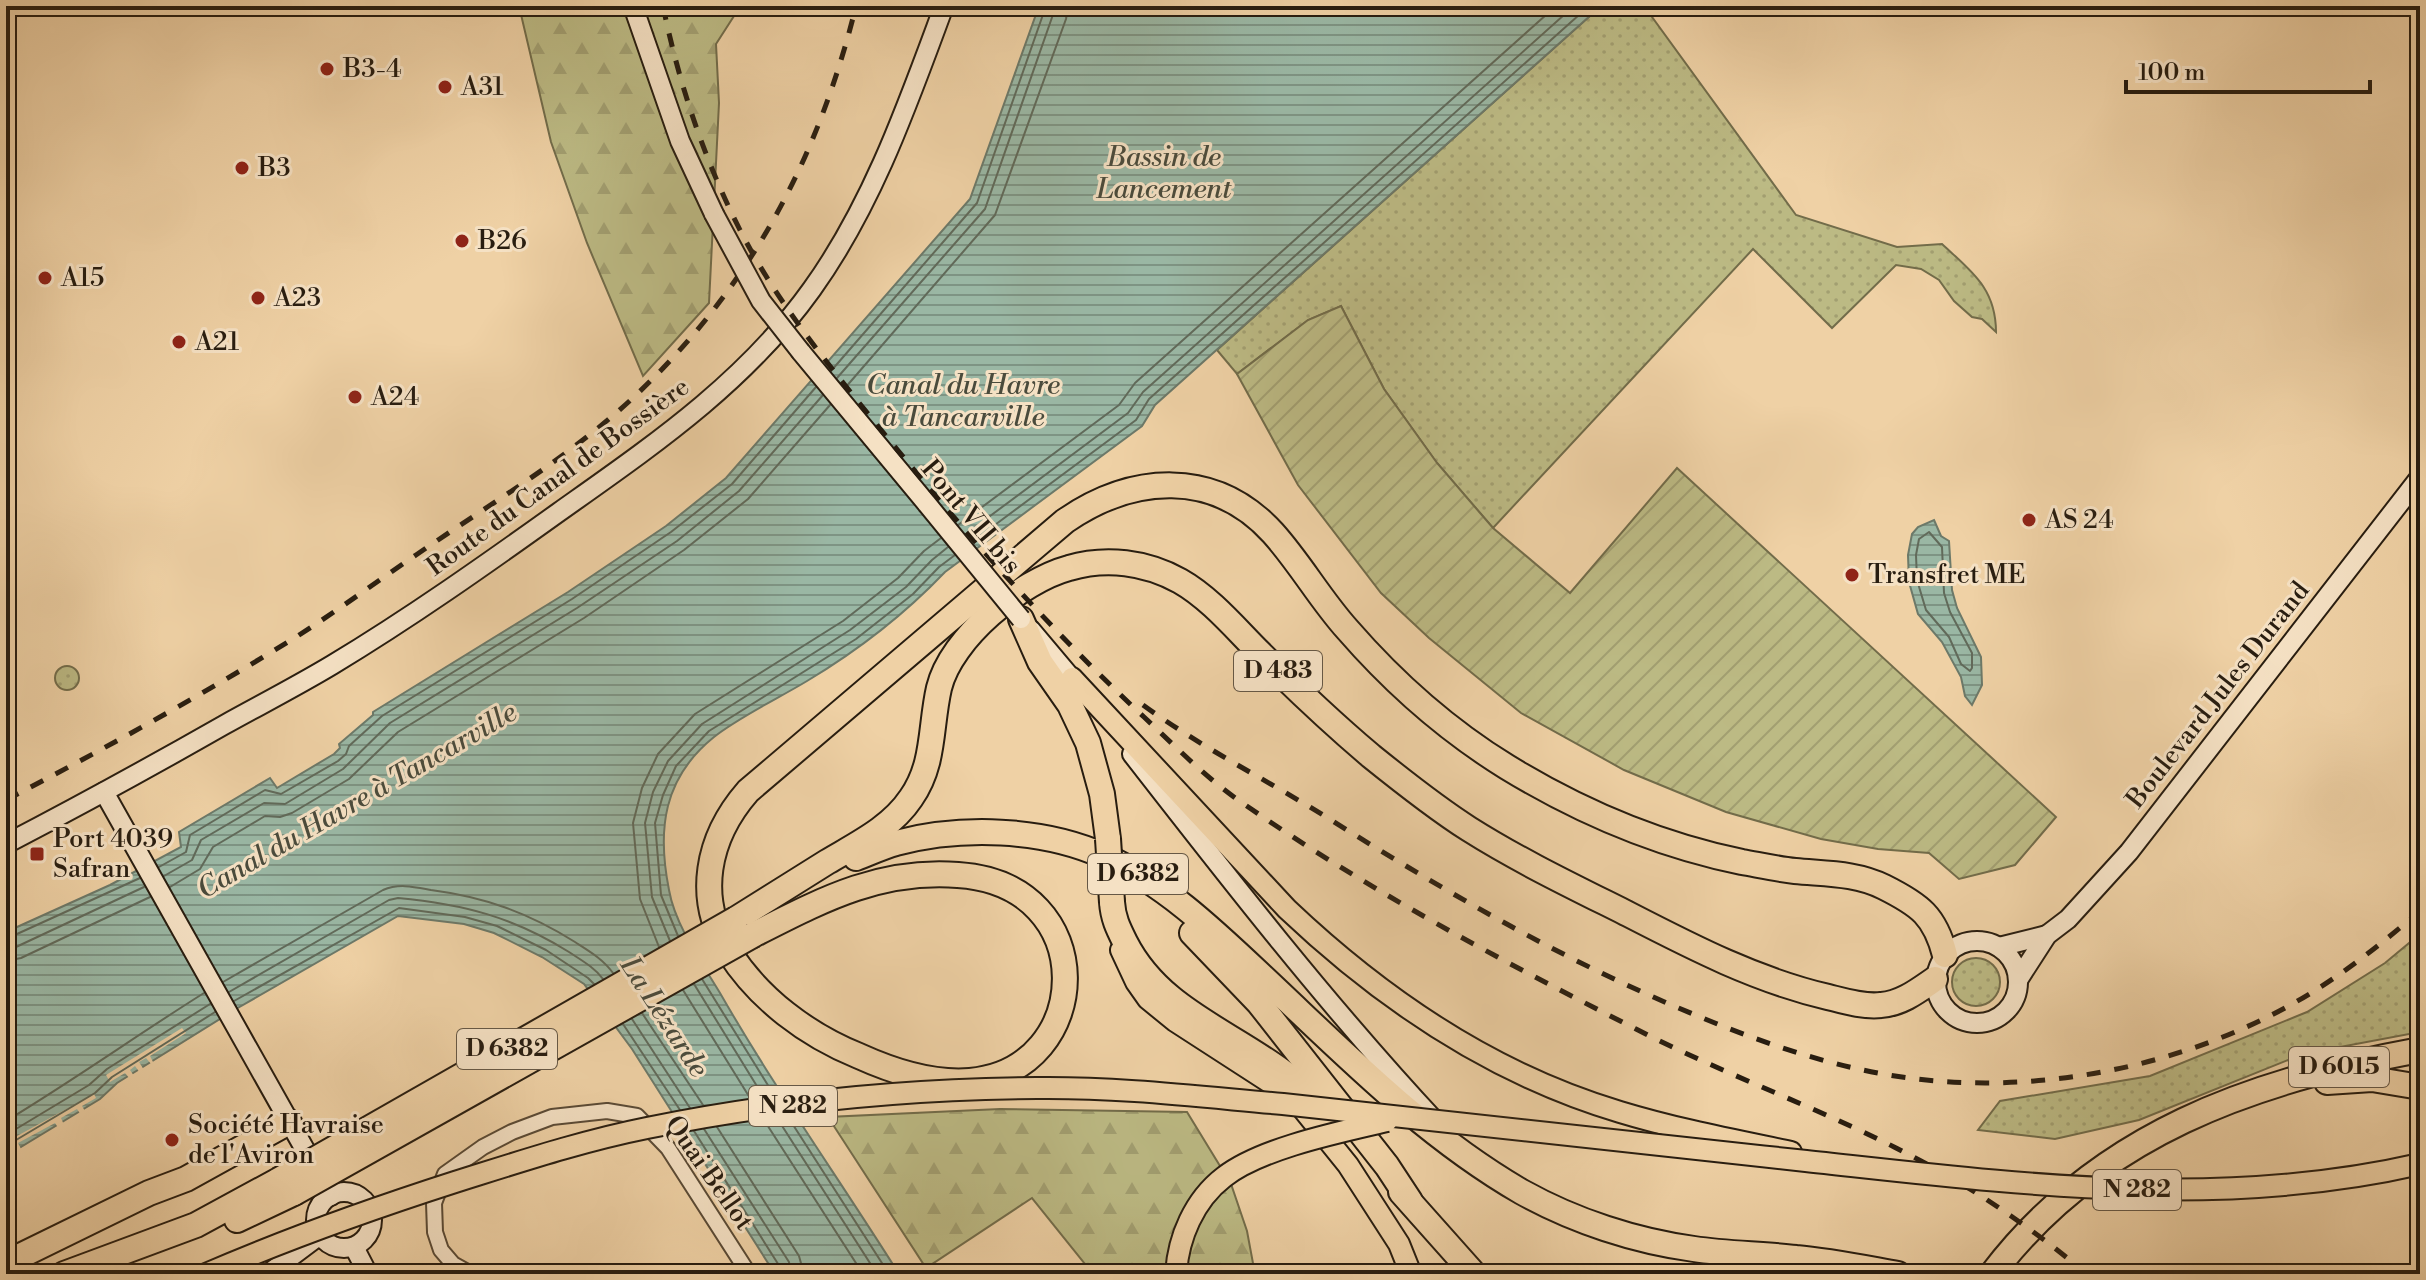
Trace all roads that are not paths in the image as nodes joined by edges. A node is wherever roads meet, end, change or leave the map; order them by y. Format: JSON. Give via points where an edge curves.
{"nodes":[{"id":1,"x":633,"y":6,"type":"edge"},
{"id":2,"x":944,"y":6,"type":"edge"},
{"id":3,"x":2420,"y":477,"type":"edge"},
{"id":4,"x":1021,"y":619,"type":"junction"},
{"id":5,"x":1072,"y":678,"type":"junction"},
{"id":6,"x":112,"y":788,"type":"junction"},
{"id":7,"x":6,"y":844,"type":"edge"},
{"id":8,"x":1112,"y":911,"type":"junction"},
{"id":9,"x":745,"y":927,"type":"junction"},
{"id":10,"x":2047,"y":935,"type":"junction"},
{"id":11,"x":1999,"y":947,"type":"junction"},
{"id":12,"x":1945,"y":955,"type":"junction"},
{"id":13,"x":1935,"y":979,"type":"junction"},
{"id":14,"x":2018,"y":980,"type":"junction"},
{"id":15,"x":2420,"y":1050,"type":"edge"},
{"id":16,"x":2420,"y":1087,"type":"edge"},
{"id":17,"x":2258,"y":1089,"type":"junction"},
{"id":18,"x":1403,"y":1117,"type":"junction"},
{"id":19,"x":289,"y":1122,"type":"junction"},
{"id":20,"x":1463,"y":1151,"type":"junction"},
{"id":21,"x":2420,"y":1164,"type":"edge"},
{"id":22,"x":1854,"y":1166,"type":"junction"},
{"id":23,"x":287,"y":1187,"type":"junction"},
{"id":24,"x":331,"y":1196,"type":"junction"},
{"id":25,"x":1410,"y":1201,"type":"junction"},
{"id":26,"x":320,"y":1235,"type":"junction"},
{"id":27,"x":354,"y":1247,"type":"junction"},
{"id":28,"x":6,"y":1263,"type":"edge"},
{"id":29,"x":64,"y":1274,"type":"edge"},
{"id":30,"x":101,"y":1274,"type":"edge"},
{"id":31,"x":206,"y":1274,"type":"edge"},
{"id":32,"x":268,"y":1274,"type":"edge"},
{"id":33,"x":368,"y":1274,"type":"edge"},
{"id":34,"x":471,"y":1274,"type":"edge"},
{"id":35,"x":749,"y":1274,"type":"edge"},
{"id":36,"x":1176,"y":1274,"type":"edge"},
{"id":37,"x":1411,"y":1274,"type":"edge"},
{"id":38,"x":1474,"y":1274,"type":"edge"},
{"id":39,"x":1898,"y":1274,"type":"edge"},
{"id":40,"x":1992,"y":1274,"type":"edge"}],
"edges":[{"from":1,"to":4,"type":"main road","name":"Pont VII bis","bridge":true,"via":[[680,141],[761,301]]},
{"from":2,"to":6,"type":"main road","name":"Route du Canal de Bossière","via":[[889,149],[847,233],[797,308],[717,395],[483,567],[345,657]]},
{"from":3,"to":10,"type":"main road","name":"Boulevard Jules Durand","via":[[2129,852]]},
{"from":4,"to":5,"type":"main road","name":"Pont VII bis"},
{"from":4,"to":8,"type":"highway","bridge":true,"via":[[1088,743],[1102,794]]},
{"from":5,"to":20,"type":"main road","name":"Pont VII bis","via":[[1383,1065]]},
{"from":5,"to":22,"type":"main road","bridge":true,"via":[[1287,909],[1405,1009],[1501,1065],[1617,1112]]},
{"from":6,"to":7,"type":"main road","name":"Route du Canal de Bossière"},
{"from":6,"to":19,"type":"main road","via":[[145,864]]},
{"from":8,"to":25,"type":"highway","via":[[1135,962],[1155,985],[1188,1013],[1304,1089]]},
{"from":8,"to":37,"type":"main road","via":[[1124,961],[1148,999],[1294,1098],[1348,1165],[1399,1244]]},
{"from":9,"to":12,"type":"highway","via":[[897,876],[962,875],[1006,884],[1044,915],[1062,953],[1065,990],[1042,1043],[1010,1069],[959,1081],[915,1075],[824,1040],[772,1002],[731,954],[710,907],[711,859],[722,827],[748,791],[1065,521],[1108,496],[1170,485],[1214,493],[1259,520],[1370,655],[1427,708],[1505,766],[1601,816],[1672,843],[1754,864],[1870,881],[1932,920]]},
{"from":9,"to":13,"type":"highway","number":"D 483","via":[[902,810],[925,771],[946,668],[985,619],[1048,575],[1114,562],[1150,568],[1184,583],[1373,757],[1468,829],[1599,900],[1709,955],[1814,994],[1880,1006]]},
{"from":9,"to":20,"type":"highway","number":"D 6382","via":[[855,858],[895,843],[987,833],[1071,845],[1142,876],[1188,909],[1373,1081]]},
{"from":9,"to":23,"type":"highway","number":"D 6382","bridge":true},
{"from":9,"to":25,"type":"highway","number":"D 6382","via":[[896,858],[939,849],[993,847],[1072,859],[1136,891],[1195,935],[1259,1003]]},
{"from":10,"to":11,"type":"main road"},
{"from":10,"to":14,"type":"main road"},
{"from":11,"to":12,"type":"main road","via":[[1973,941]]},
{"from":11,"to":14,"type":"main road","via":[[2012,961]]},
{"from":12,"to":13,"type":"main road"},
{"from":13,"to":14,"type":"main road","via":[[1936,992],[1951,1014],[1976,1023],[2001,1015]]},
{"from":15,"to":17,"type":"highway","number":"D 6015"},
{"from":16,"to":17,"type":"highway","via":[[2372,1079]]},
{"from":17,"to":40,"type":"highway","number":"D 6015","via":[[2176,1122],[2121,1155],[2054,1208]]},
{"from":18,"to":22,"type":"main road","number":"N 282","bridge":true},
{"from":18,"to":31,"type":"main road","number":"N 282","bridge":true,"via":[[1172,1094],[1038,1088],[892,1094],[721,1115],[553,1151],[398,1201]]},
{"from":18,"to":36,"type":"main road","bridge":true,"via":[[1264,1156],[1224,1177],[1187,1223]]},
{"from":19,"to":24,"type":"main road"},
{"from":19,"to":28,"type":"highway","via":[[186,1179]]},
{"from":20,"to":39,"type":"highway","number":"D 6382","via":[[1556,1208],[1647,1240]]},
{"from":21,"to":22,"type":"main road","number":"N 282","bridge":true,"via":[[2326,1182],[2224,1191],[1994,1182]]},
{"from":23,"to":29,"type":"highway","number":"D 6382"},
{"from":23,"to":30,"type":"highway","number":"D 6382","via":[[218,1229]]},
{"from":24,"to":26,"type":"main road","via":[[317,1213]]},
{"from":24,"to":27,"type":"main road","via":[[354,1194],[371,1212],[367,1236]]},
{"from":25,"to":38,"type":"highway","number":"D 6382"},
{"from":26,"to":27,"type":"main road","via":[[332,1245]]},
{"from":26,"to":32,"type":"main road"},
{"from":27,"to":33,"type":"main road"},
{"from":34,"to":35,"type":"street","name":"Quai Bellot","via":[[453,1264],[435,1232],[434,1203],[445,1174],[512,1132],[552,1117],[607,1111],[637,1116],[668,1148]]}]}
